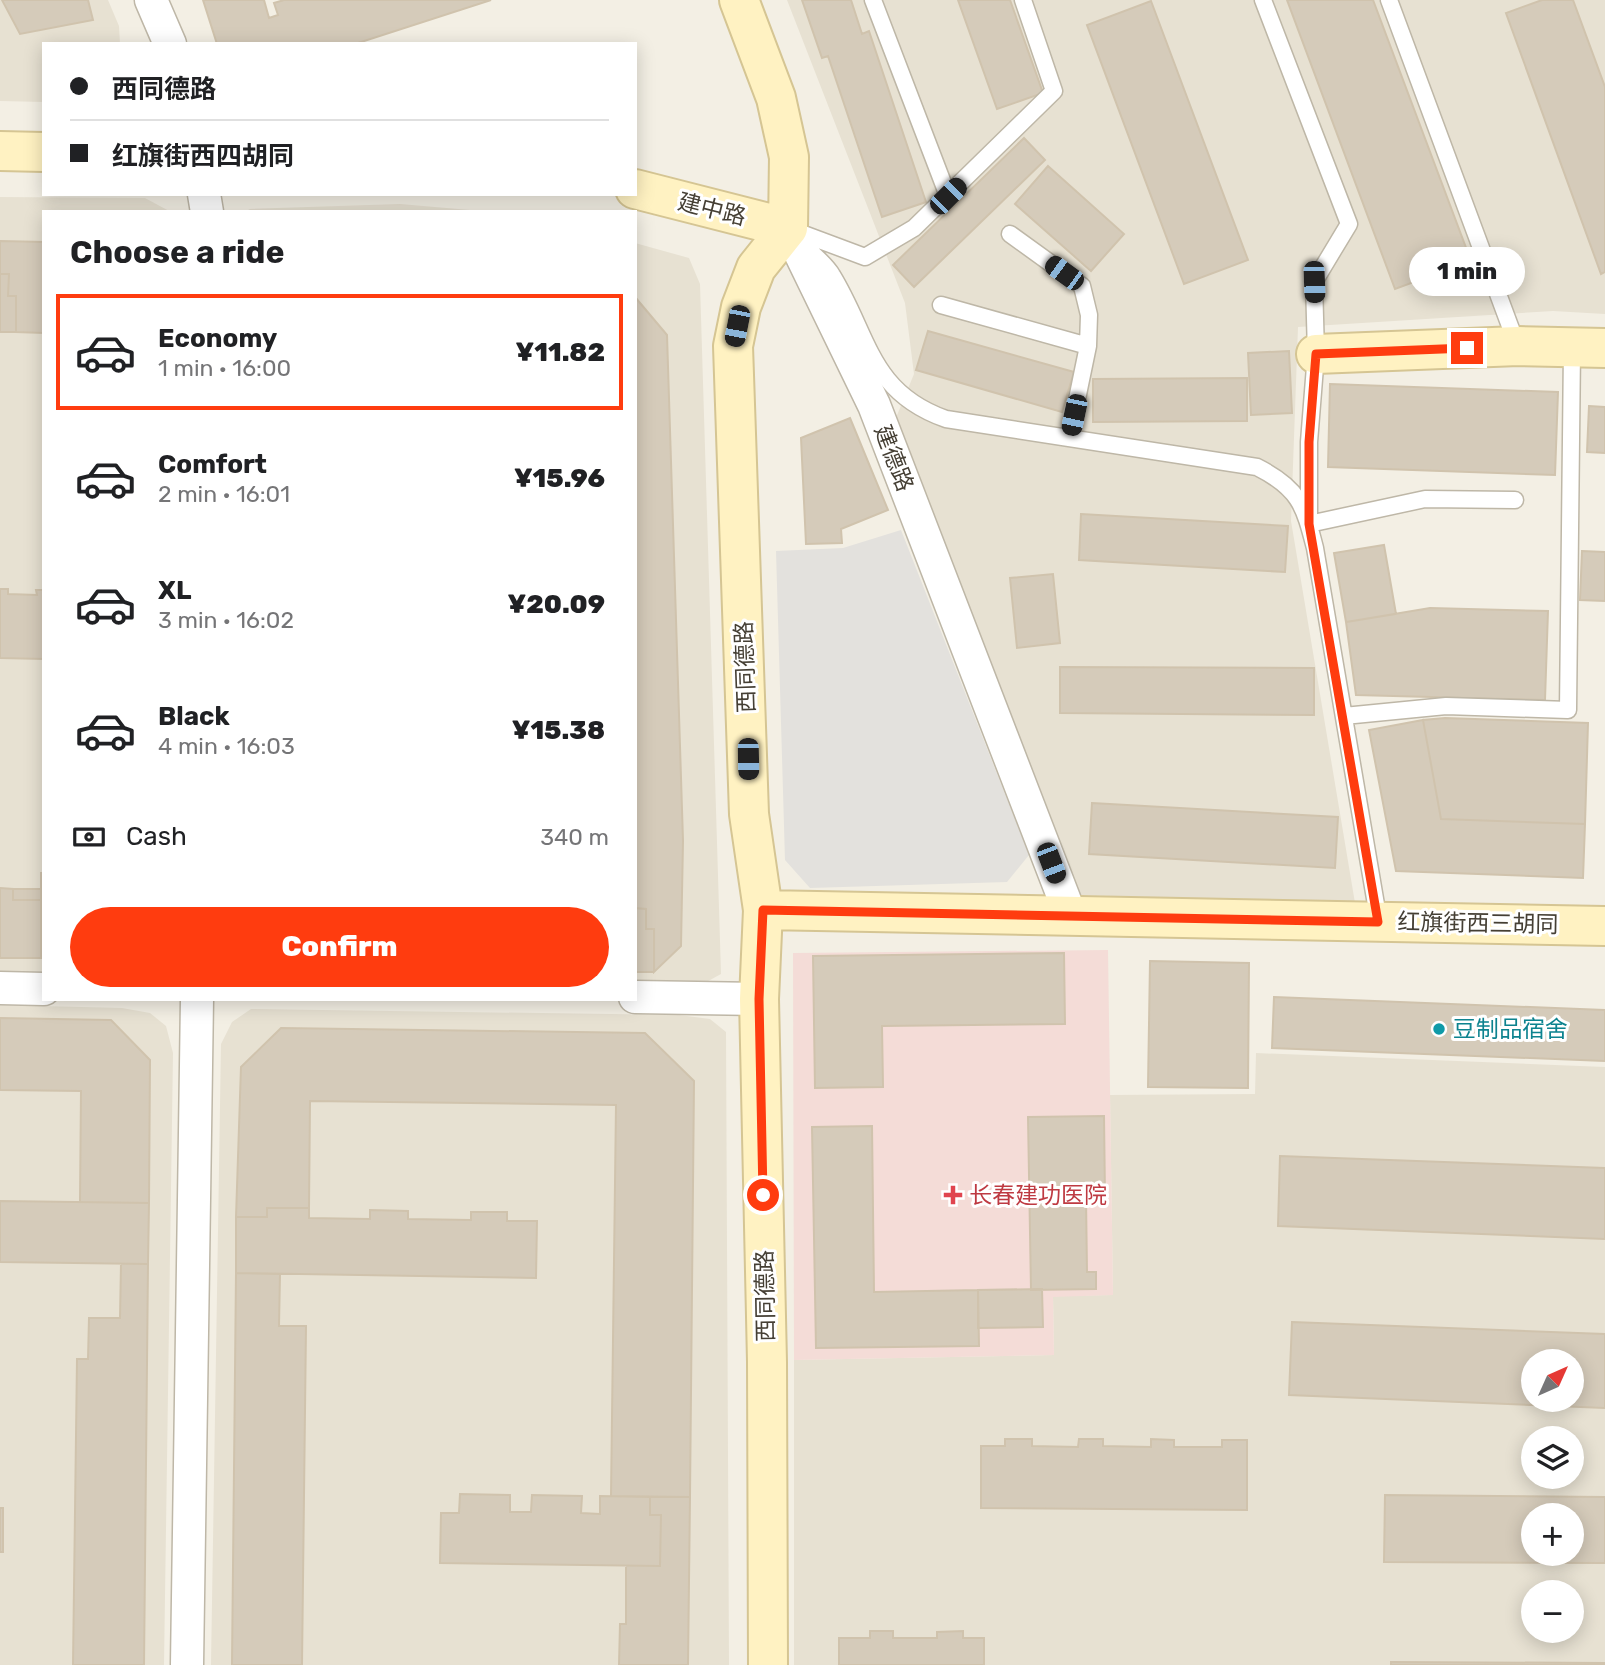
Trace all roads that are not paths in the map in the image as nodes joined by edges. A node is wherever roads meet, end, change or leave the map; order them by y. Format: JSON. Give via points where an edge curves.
{"nodes":[{"id":1,"x":151,"y":0,"type":"edge"},
{"id":2,"x":739,"y":0,"type":"edge"},
{"id":3,"x":873,"y":0,"type":"edge"},
{"id":4,"x":1023,"y":0,"type":"edge"},
{"id":5,"x":1263,"y":0,"type":"edge"},
{"id":6,"x":1389,"y":0,"type":"edge"},
{"id":7,"x":169,"y":42,"type":"edge"},
{"id":8,"x":0,"y":152,"type":"edge"},
{"id":9,"x":42,"y":152,"type":"edge"},
{"id":10,"x":637,"y":191,"type":"edge"},
{"id":11,"x":948,"y":196,"type":"junction"},
{"id":12,"x":788,"y":229,"type":"junction"},
{"id":13,"x":1010,"y":234,"type":"dead end"},
{"id":14,"x":941,"y":305,"type":"dead end"},
{"id":15,"x":1088,"y":346,"type":"junction"},
{"id":16,"x":1518,"y":346,"type":"junction"},
{"id":17,"x":1588,"y":348,"type":"edge"},
{"id":18,"x":1316,"y":354,"type":"junction"},
{"id":19,"x":1069,"y":438,"type":"junction"},
{"id":20,"x":1515,"y":500,"type":"dead end"},
{"id":21,"x":1309,"y":524,"type":"junction"},
{"id":22,"x":1344,"y":716,"type":"junction"},
{"id":23,"x":763,"y":910,"type":"junction"},
{"id":24,"x":1070,"y":914,"type":"junction"},
{"id":25,"x":1378,"y":922,"type":"junction"},
{"id":26,"x":1605,"y":926,"type":"edge"},
{"id":27,"x":0,"y":988,"type":"edge"},
{"id":28,"x":42,"y":989,"type":"edge"},
{"id":29,"x":637,"y":997,"type":"edge"},
{"id":30,"x":759,"y":999,"type":"junction"},
{"id":31,"x":197,"y":1001,"type":"edge"},
{"id":32,"x":187,"y":1665,"type":"edge"},
{"id":33,"x":768,"y":1665,"type":"edge"}],
"edges":[{"from":1,"to":7,"type":"street"},
{"from":2,"to":12,"type":"street","name":"建德路","via":[[776,98],[789,157]]},
{"from":3,"to":11,"type":"lane"},
{"from":4,"to":11,"type":"lane","via":[[1054,91]]},
{"from":5,"to":18,"type":"lane","via":[[1349,224],[1314,282]]},
{"from":6,"to":16,"type":"lane"},
{"from":8,"to":9,"type":"street"},
{"from":10,"to":12,"type":"street","name":"建中路"},
{"from":11,"to":12,"type":"lane","via":[[914,228],[865,257]]},
{"from":12,"to":19,"type":"lane","via":[[831,273],[884,378],[920,410],[946,419]]},
{"from":12,"to":23,"type":"street","name":"西同德路","via":[[756,268],[733,345],[749,814]]},
{"from":12,"to":24,"type":"street","name":"建德路","via":[[874,405]]},
{"from":13,"to":15,"type":"lane","via":[[1082,286],[1089,315]]},
{"from":14,"to":15,"type":"lane"},
{"from":15,"to":19,"type":"lane"},
{"from":16,"to":17,"type":"street"},
{"from":16,"to":18,"type":"street"},
{"from":17,"to":22,"type":"lane","via":[[1568,710],[1447,706]]},
{"from":18,"to":21,"type":"lane"},
{"from":19,"to":21,"type":"lane","via":[[1257,467],[1282,479],[1297,496]]},
{"from":20,"to":21,"type":"lane","via":[[1424,499]]},
{"from":21,"to":22,"type":"lane"},
{"from":22,"to":25,"type":"lane"},
{"from":23,"to":24,"type":"street","name":"红旗街西三胡同"},
{"from":23,"to":30,"type":"street","name":"西同德路"},
{"from":24,"to":25,"type":"street","name":"红旗街西三胡同"},
{"from":25,"to":26,"type":"street","name":"红旗街西三胡同"},
{"from":27,"to":28,"type":"street"},
{"from":29,"to":30,"type":"street"},
{"from":30,"to":33,"type":"street","name":"西同德路"},
{"from":31,"to":32,"type":"street"}]}
